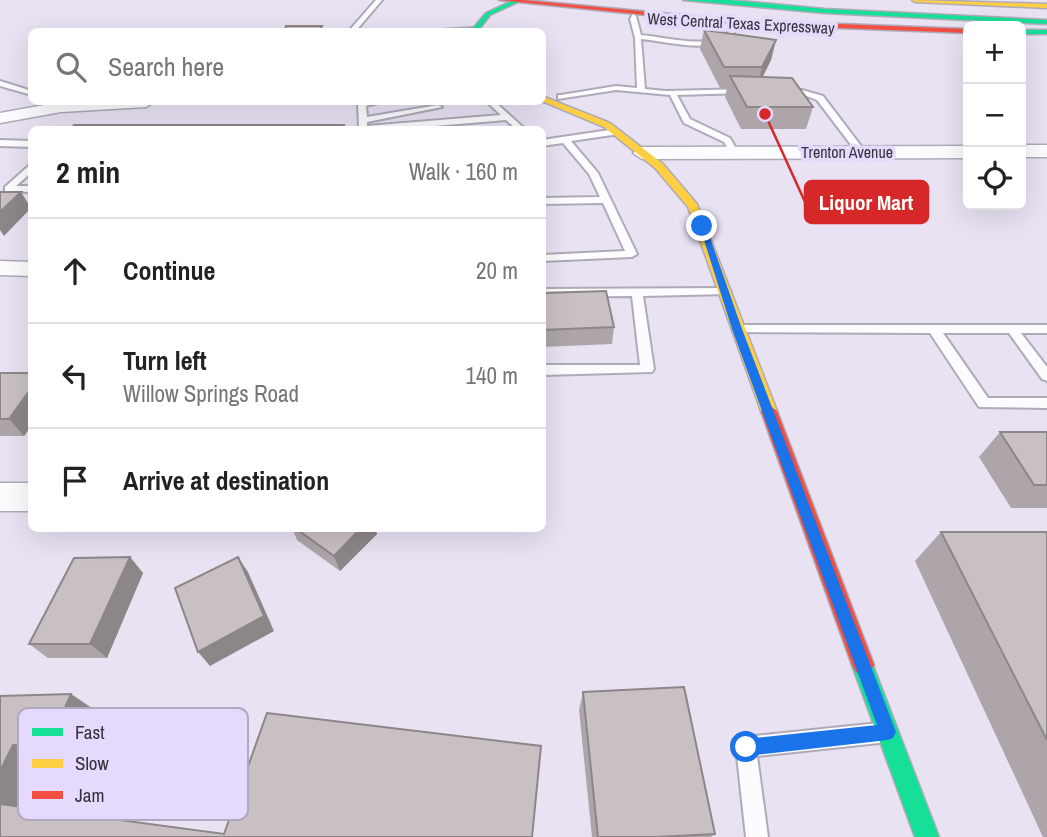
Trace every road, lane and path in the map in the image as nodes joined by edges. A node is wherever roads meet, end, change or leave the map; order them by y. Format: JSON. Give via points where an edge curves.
{"nodes":[{"id":1,"x":379,"y":0,"type":"edge"},
{"id":2,"x":687,"y":0,"type":"edge"},
{"id":3,"x":708,"y":0,"type":"edge"},
{"id":4,"x":915,"y":0,"type":"edge"},
{"id":5,"x":1031,"y":0,"type":"edge"},
{"id":6,"x":1047,"y":3,"type":"edge"},
{"id":7,"x":743,"y":4,"type":"junction"},
{"id":8,"x":511,"y":6,"type":"edge"},
{"id":9,"x":609,"y":13,"type":"junction"},
{"id":10,"x":633,"y":16,"type":"junction"},
{"id":11,"x":556,"y":20,"type":"dead end"},
{"id":12,"x":476,"y":22,"type":"edge"},
{"id":13,"x":1047,"y":22,"type":"edge"},
{"id":14,"x":730,"y":23,"type":"junction"},
{"id":15,"x":354,"y":28,"type":"edge"},
{"id":16,"x":455,"y":28,"type":"edge"},
{"id":17,"x":963,"y":31,"type":"edge"},
{"id":18,"x":1026,"y":32,"type":"edge"},
{"id":19,"x":1047,"y":32,"type":"edge"},
{"id":20,"x":638,"y":37,"type":"junction"},
{"id":21,"x":0,"y":83,"type":"edge"},
{"id":22,"x":546,"y":84,"type":"edge"},
{"id":23,"x":642,"y":90,"type":"junction"},
{"id":24,"x":751,"y":91,"type":"edge"},
{"id":25,"x":776,"y":91,"type":"edge"},
{"id":26,"x":28,"y":92,"type":"edge"},
{"id":27,"x":672,"y":92,"type":"junction"},
{"id":28,"x":561,"y":97,"type":"junction"},
{"id":29,"x":546,"y":99,"type":"edge"},
{"id":30,"x":53,"y":105,"type":"edge"},
{"id":31,"x":361,"y":105,"type":"edge"},
{"id":32,"x":494,"y":105,"type":"edge"},
{"id":33,"x":438,"y":107,"type":"dead end"},
{"id":34,"x":575,"y":110,"type":"junction"},
{"id":35,"x":508,"y":117,"type":"junction"},
{"id":36,"x":0,"y":118,"type":"edge"},
{"id":37,"x":362,"y":126,"type":"edge"},
{"id":38,"x":518,"y":126,"type":"edge"},
{"id":39,"x":616,"y":132,"type":"junction"},
{"id":40,"x":565,"y":140,"type":"junction"},
{"id":41,"x":546,"y":142,"type":"edge"},
{"id":42,"x":0,"y":143,"type":"edge"},
{"id":43,"x":28,"y":144,"type":"edge"},
{"id":44,"x":1026,"y":151,"type":"edge"},
{"id":45,"x":1047,"y":151,"type":"edge"},
{"id":46,"x":734,"y":152,"type":"junction"},
{"id":47,"x":861,"y":152,"type":"junction"},
{"id":48,"x":963,"y":152,"type":"edge"},
{"id":49,"x":642,"y":153,"type":"junction"},
{"id":50,"x":28,"y":169,"type":"edge"},
{"id":51,"x":4,"y":189,"type":"edge"},
{"id":52,"x":28,"y":189,"type":"edge"},
{"id":53,"x":606,"y":200,"type":"junction"},
{"id":54,"x":546,"y":201,"type":"edge"},
{"id":55,"x":546,"y":258,"type":"edge"},
{"id":56,"x":0,"y":268,"type":"edge"},
{"id":57,"x":28,"y":269,"type":"edge"},
{"id":58,"x":637,"y":292,"type":"junction"},
{"id":59,"x":725,"y":292,"type":"junction"},
{"id":60,"x":546,"y":293,"type":"edge"},
{"id":61,"x":737,"y":329,"type":"junction"},
{"id":62,"x":934,"y":329,"type":"junction"},
{"id":63,"x":1012,"y":329,"type":"junction"},
{"id":64,"x":1047,"y":329,"type":"edge"},
{"id":65,"x":546,"y":370,"type":"edge"},
{"id":66,"x":1047,"y":376,"type":"edge"},
{"id":67,"x":1047,"y":403,"type":"edge"},
{"id":68,"x":0,"y":497,"type":"edge"},
{"id":69,"x":28,"y":497,"type":"edge"},
{"id":70,"x":888,"y":732,"type":"junction"},
{"id":71,"x":757,"y":837,"type":"edge"},
{"id":72,"x":927,"y":837,"type":"edge"}],
"edges":[{"from":1,"to":15,"type":"lane"},
{"from":2,"to":7,"type":"main road"},
{"from":3,"to":7,"type":"main road"},
{"from":4,"to":6,"type":"main road"},
{"from":5,"to":6,"type":"main road"},
{"from":7,"to":13,"type":"main road"},
{"from":8,"to":9,"type":"main road","name":"West Central Texas Expressway"},
{"from":8,"to":12,"type":"main road","via":[[489,10]]},
{"from":9,"to":10,"type":"main road","name":"West Central Texas Expressway"},
{"from":9,"to":11,"type":"main road"},
{"from":10,"to":14,"type":"main road","name":"West Central Texas Expressway"},
{"from":10,"to":20,"type":"lane"},
{"from":12,"to":16,"type":"lane"},
{"from":14,"to":17,"type":"main road","name":"West Central Texas Expressway"},
{"from":14,"to":20,"type":"lane","via":[[731,38],[724,41]]},
{"from":18,"to":19,"type":"main road"},
{"from":20,"to":23,"type":"lane"},
{"from":21,"to":26,"type":"lane"},
{"from":22,"to":28,"type":"main road"},
{"from":23,"to":27,"type":"lane"},
{"from":23,"to":28,"type":"lane","via":[[603,89]]},
{"from":24,"to":27,"type":"lane"},
{"from":25,"to":47,"type":"lane","via":[[820,98]]},
{"from":27,"to":46,"type":"lane","via":[[687,121],[727,141]]},
{"from":28,"to":34,"type":"main road"},
{"from":29,"to":34,"type":"main road"},
{"from":30,"to":36,"type":"street"},
{"from":31,"to":37,"type":"lane"},
{"from":32,"to":35,"type":"lane"},
{"from":33,"to":37,"type":"lane"},
{"from":34,"to":39,"type":"main road"},
{"from":35,"to":37,"type":"lane"},
{"from":35,"to":38,"type":"lane"},
{"from":39,"to":40,"type":"lane"},
{"from":39,"to":49,"type":"main road"},
{"from":40,"to":41,"type":"lane"},
{"from":40,"to":53,"type":"lane","via":[[593,173]]},
{"from":42,"to":43,"type":"lane"},
{"from":44,"to":45,"type":"street"},
{"from":46,"to":47,"type":"street","name":"Trenton Avenue"},
{"from":46,"to":49,"type":"street","name":"Trenton Avenue"},
{"from":47,"to":48,"type":"street","name":"Trenton Avenue"},
{"from":49,"to":59,"type":"main road","via":[[671,177],[693,206]]},
{"from":50,"to":51,"type":"lane"},
{"from":51,"to":52,"type":"lane"},
{"from":53,"to":54,"type":"lane"},
{"from":53,"to":55,"type":"lane","via":[[632,254]]},
{"from":56,"to":57,"type":"street"},
{"from":58,"to":59,"type":"lane"},
{"from":58,"to":60,"type":"lane"},
{"from":58,"to":65,"type":"lane","via":[[647,369]]},
{"from":59,"to":61,"type":"main road"},
{"from":61,"to":62,"type":"lane"},
{"from":61,"to":70,"type":"main road"},
{"from":62,"to":63,"type":"lane"},
{"from":62,"to":67,"type":"lane","via":[[984,403]]},
{"from":63,"to":64,"type":"lane"},
{"from":63,"to":66,"type":"lane"},
{"from":68,"to":69,"type":"street"},
{"from":70,"to":71,"type":"lane","via":[[746,747]]},
{"from":70,"to":72,"type":"main road"}]}
